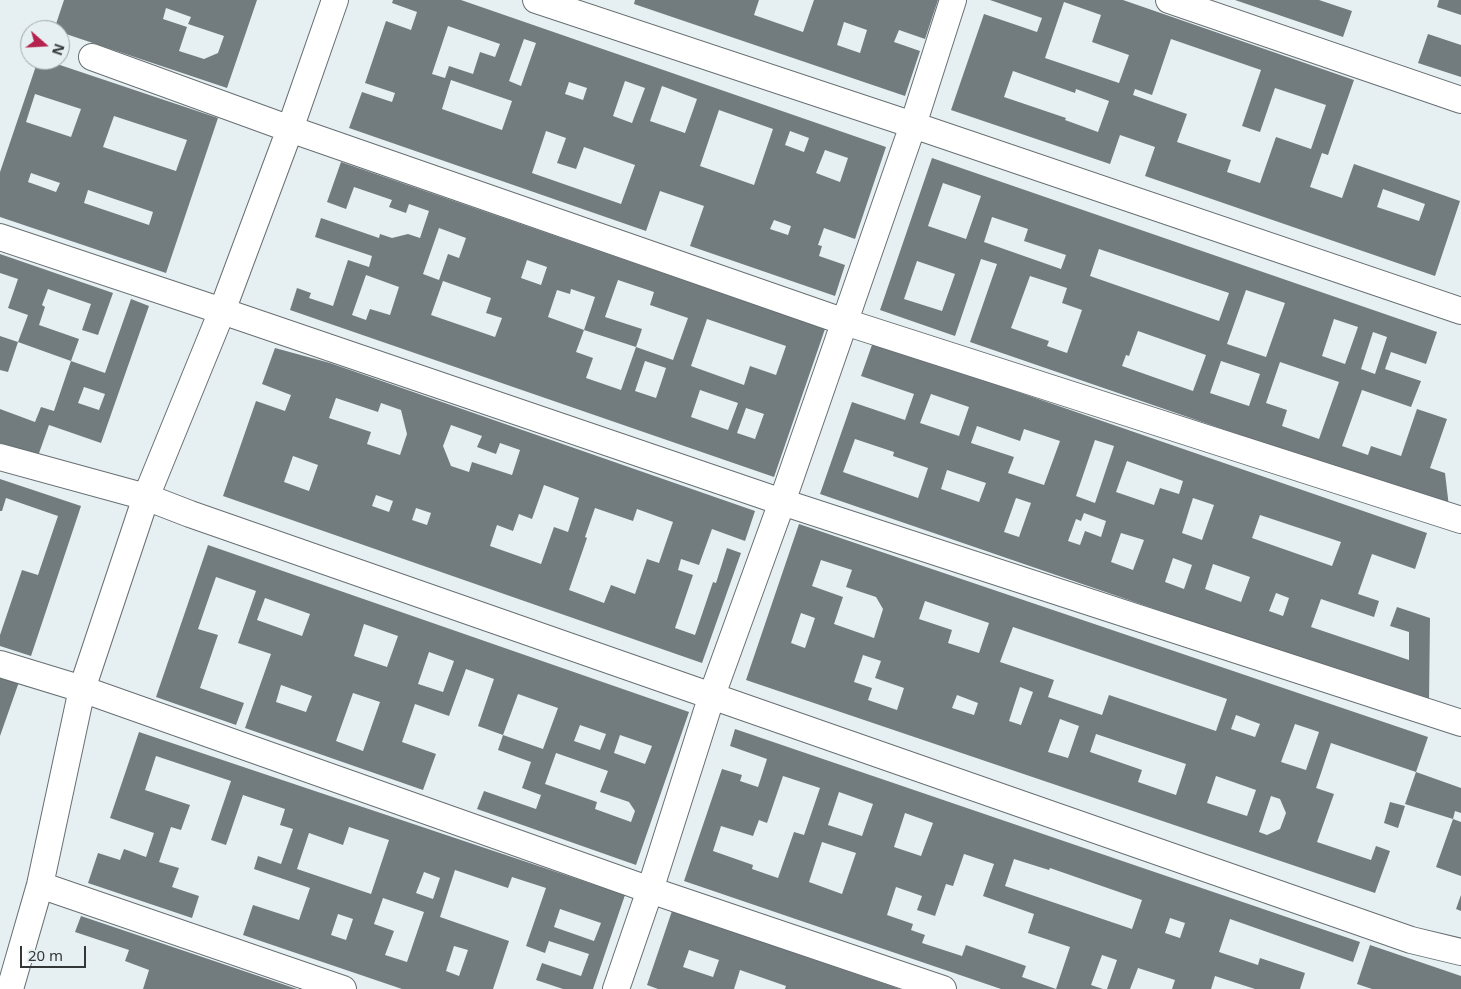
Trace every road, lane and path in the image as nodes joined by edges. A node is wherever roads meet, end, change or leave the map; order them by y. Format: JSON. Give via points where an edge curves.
{"nodes":[{"id":1,"x":335,"y":0,"type":"edge"},
{"id":2,"x":536,"y":0,"type":"edge"},
{"id":3,"x":953,"y":0,"type":"edge"},
{"id":4,"x":1169,"y":0,"type":"edge"},
{"id":5,"x":92,"y":57,"type":"dead end"},
{"id":6,"x":1461,"y":100,"type":"edge"},
{"id":7,"x":913,"y":126,"type":"junction"},
{"id":8,"x":290,"y":129,"type":"junction"},
{"id":9,"x":0,"y":237,"type":"edge"},
{"id":10,"x":222,"y":311,"type":"junction"},
{"id":11,"x":1461,"y":312,"type":"edge"},
{"id":12,"x":845,"y":322,"type":"junction"},
{"id":13,"x":0,"y":457,"type":"edge"},
{"id":14,"x":146,"y":497,"type":"junction"},
{"id":15,"x":782,"y":502,"type":"junction"},
{"id":16,"x":1461,"y":520,"type":"edge"},
{"id":17,"x":0,"y":664,"type":"edge"},
{"id":18,"x":82,"y":689,"type":"junction"},
{"id":19,"x":712,"y":695,"type":"junction"},
{"id":20,"x":1461,"y":723,"type":"edge"},
{"id":21,"x":40,"y":885,"type":"junction"},
{"id":22,"x":650,"y":890,"type":"junction"},
{"id":23,"x":1461,"y":952,"type":"edge"},
{"id":24,"x":10,"y":989,"type":"edge"},
{"id":25,"x":343,"y":989,"type":"edge"},
{"id":26,"x":616,"y":989,"type":"edge"},
{"id":27,"x":943,"y":989,"type":"edge"}],
"edges":[{"from":1,"to":8,"type":"street"},
{"from":2,"to":7,"type":"street"},
{"from":3,"to":7,"type":"street"},
{"from":4,"to":6,"type":"street"},
{"from":5,"to":8,"type":"street"},
{"from":7,"to":11,"type":"street"},
{"from":7,"to":12,"type":"street"},
{"from":8,"to":10,"type":"street"},
{"from":8,"to":12,"type":"street"},
{"from":9,"to":10,"type":"street"},
{"from":10,"to":14,"type":"street"},
{"from":10,"to":15,"type":"street"},
{"from":12,"to":15,"type":"street"},
{"from":12,"to":16,"type":"street"},
{"from":13,"to":14,"type":"street"},
{"from":14,"to":18,"type":"street"},
{"from":14,"to":19,"type":"street"},
{"from":15,"to":19,"type":"street"},
{"from":15,"to":20,"type":"street"},
{"from":17,"to":18,"type":"street"},
{"from":18,"to":21,"type":"street"},
{"from":18,"to":22,"type":"street"},
{"from":19,"to":22,"type":"street"},
{"from":19,"to":23,"type":"street","via":[[1411,940]]},
{"from":21,"to":24,"type":"street"},
{"from":21,"to":25,"type":"street"},
{"from":22,"to":26,"type":"street"},
{"from":22,"to":27,"type":"street"}]}
